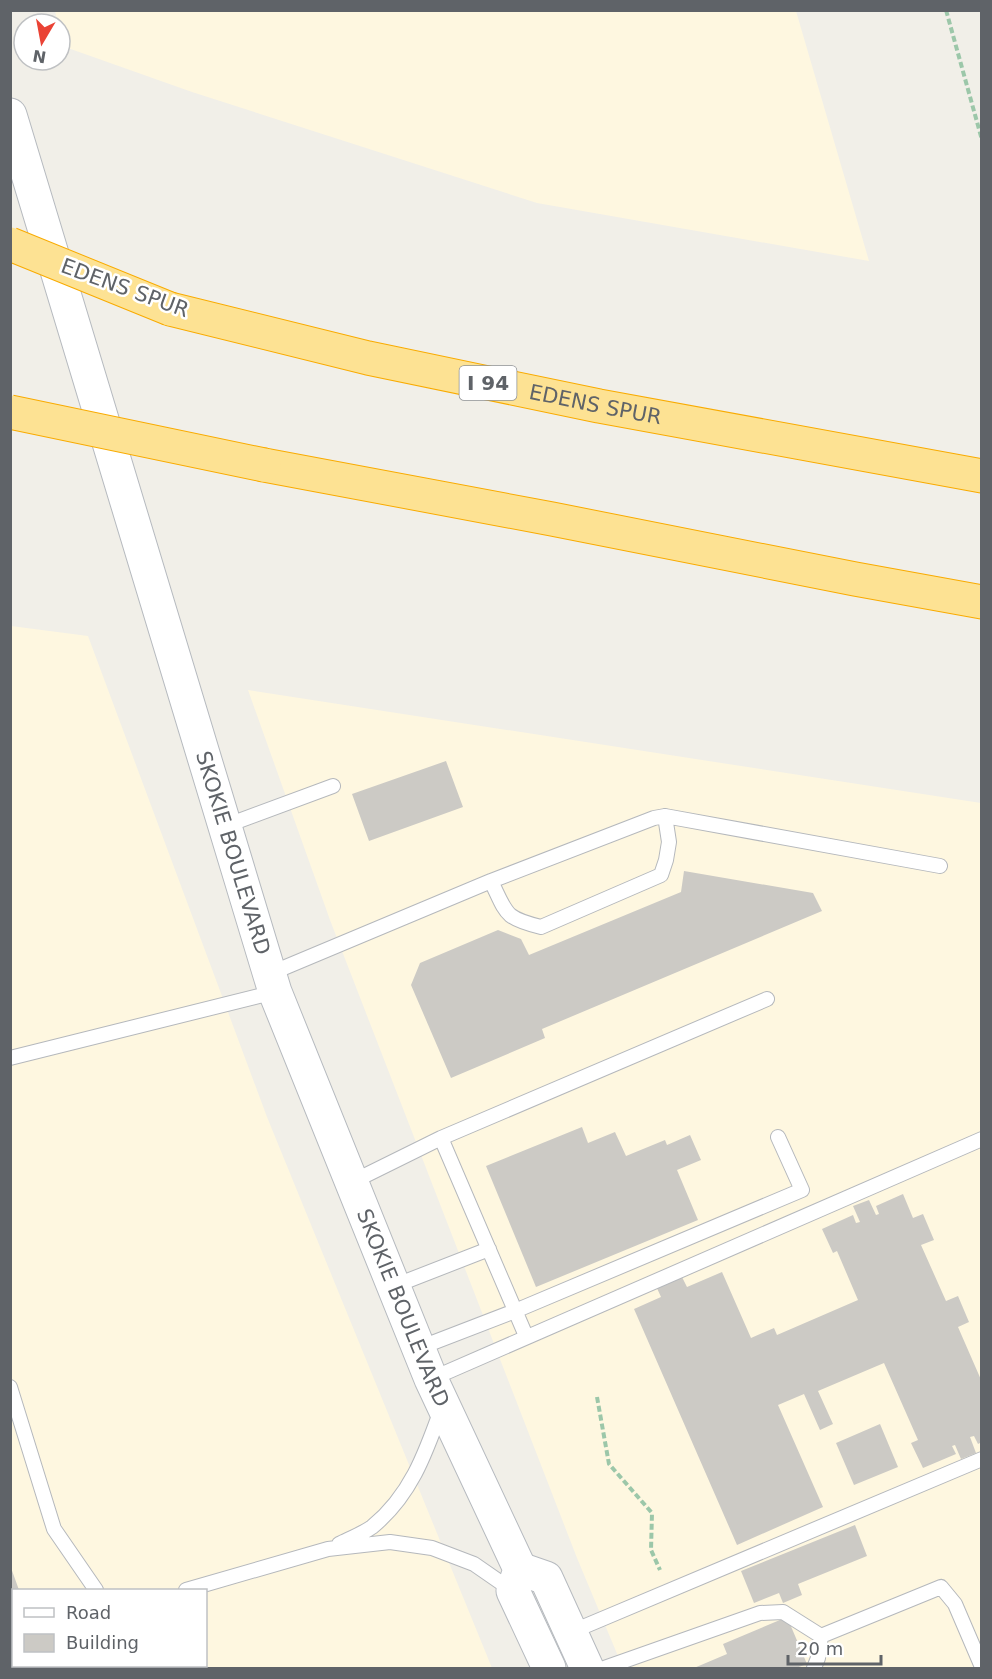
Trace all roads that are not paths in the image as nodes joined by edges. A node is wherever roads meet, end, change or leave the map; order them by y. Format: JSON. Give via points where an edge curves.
{"nodes":[{"id":1,"x":10,"y":115,"type":"edge"},
{"id":2,"x":10,"y":244,"type":"edge"},
{"id":3,"x":10,"y":412,"type":"edge"},
{"id":4,"x":981,"y":476,"type":"edge"},
{"id":5,"x":981,"y":602,"type":"edge"},
{"id":6,"x":333,"y":786,"type":"dead end"},
{"id":7,"x":665,"y":816,"type":"junction"},
{"id":8,"x":225,"y":826,"type":"junction"},
{"id":9,"x":940,"y":866,"type":"dead end"},
{"id":10,"x":491,"y":881,"type":"junction"},
{"id":11,"x":272,"y":983,"type":"junction"},
{"id":12,"x":766,"y":999,"type":"dead end"},
{"id":13,"x":10,"y":1058,"type":"edge"},
{"id":14,"x":778,"y":1137,"type":"dead end"},
{"id":15,"x":441,"y":1138,"type":"junction"},
{"id":16,"x":981,"y":1139,"type":"edge"},
{"id":17,"x":352,"y":1182,"type":"junction"},
{"id":18,"x":489,"y":1249,"type":"junction"},
{"id":19,"x":394,"y":1286,"type":"junction"},
{"id":20,"x":515,"y":1311,"type":"junction"},
{"id":21,"x":526,"y":1336,"type":"junction"},
{"id":22,"x":418,"y":1348,"type":"junction"},
{"id":23,"x":10,"y":1387,"type":"edge"},
{"id":24,"x":437,"y":1392,"type":"junction"},
{"id":25,"x":981,"y":1459,"type":"edge"},
{"id":26,"x":328,"y":1549,"type":"junction"},
{"id":27,"x":516,"y":1580,"type":"junction"},
{"id":28,"x":95,"y":1589,"type":"edge"},
{"id":29,"x":189,"y":1589,"type":"edge"},
{"id":30,"x":571,"y":1632,"type":"junction"},
{"id":31,"x":821,"y":1636,"type":"junction"},
{"id":32,"x":981,"y":1667,"type":"edge"},
{"id":33,"x":549,"y":1668,"type":"edge"},
{"id":34,"x":586,"y":1668,"type":"edge"},
{"id":35,"x":604,"y":1668,"type":"edge"},
{"id":36,"x":814,"y":1668,"type":"edge"}],
"edges":[{"from":1,"to":8,"type":"main road","name":"SKOKIE BOULEVARD"},
{"from":2,"to":4,"type":"highway","name":"EDENS SPUR","number":"I 94","bridge":true,"via":[[170,309],[368,358],[599,406]]},
{"from":3,"to":5,"type":"highway","bridge":true,"via":[[264,465]]},
{"from":6,"to":8,"type":"lane"},
{"from":7,"to":9,"type":"lane"},
{"from":7,"to":10,"type":"lane"},
{"from":7,"to":10,"type":"lane","via":[[669,842],[661,875],[541,927],[507,914]]},
{"from":8,"to":11,"type":"main road","name":"SKOKIE BOULEVARD"},
{"from":10,"to":11,"type":"lane"},
{"from":11,"to":13,"type":"lane"},
{"from":11,"to":17,"type":"main road","name":"SKOKIE BOULEVARD"},
{"from":12,"to":15,"type":"lane"},
{"from":14,"to":20,"type":"lane","via":[[801,1190]]},
{"from":15,"to":17,"type":"lane"},
{"from":15,"to":18,"type":"lane"},
{"from":16,"to":21,"type":"lane"},
{"from":17,"to":19,"type":"main road","name":"SKOKIE BOULEVARD"},
{"from":18,"to":19,"type":"lane"},
{"from":18,"to":20,"type":"lane"},
{"from":19,"to":22,"type":"main road","name":"SKOKIE BOULEVARD"},
{"from":20,"to":21,"type":"lane"},
{"from":20,"to":22,"type":"lane"},
{"from":21,"to":24,"type":"lane"},
{"from":22,"to":24,"type":"main road","name":"SKOKIE BOULEVARD"},
{"from":23,"to":28,"type":"lane","via":[[54,1529]]},
{"from":24,"to":26,"type":"lane","via":[[417,1472],[397,1503],[370,1528]]},
{"from":24,"to":27,"type":"main road","name":"SKOKIE BOULEVARD"},
{"from":25,"to":30,"type":"lane"},
{"from":26,"to":27,"type":"lane","via":[[390,1542],[432,1548]]},
{"from":26,"to":29,"type":"lane"},
{"from":27,"to":30,"type":"main road","via":[[546,1578]]},
{"from":27,"to":33,"type":"main road","name":"SKOKIE BOULEVARD"},
{"from":30,"to":34,"type":"main road"},
{"from":31,"to":32,"type":"lane","via":[[941,1587],[955,1604]]},
{"from":31,"to":35,"type":"lane","via":[[783,1612],[759,1613]]},
{"from":31,"to":36,"type":"lane"}]}
